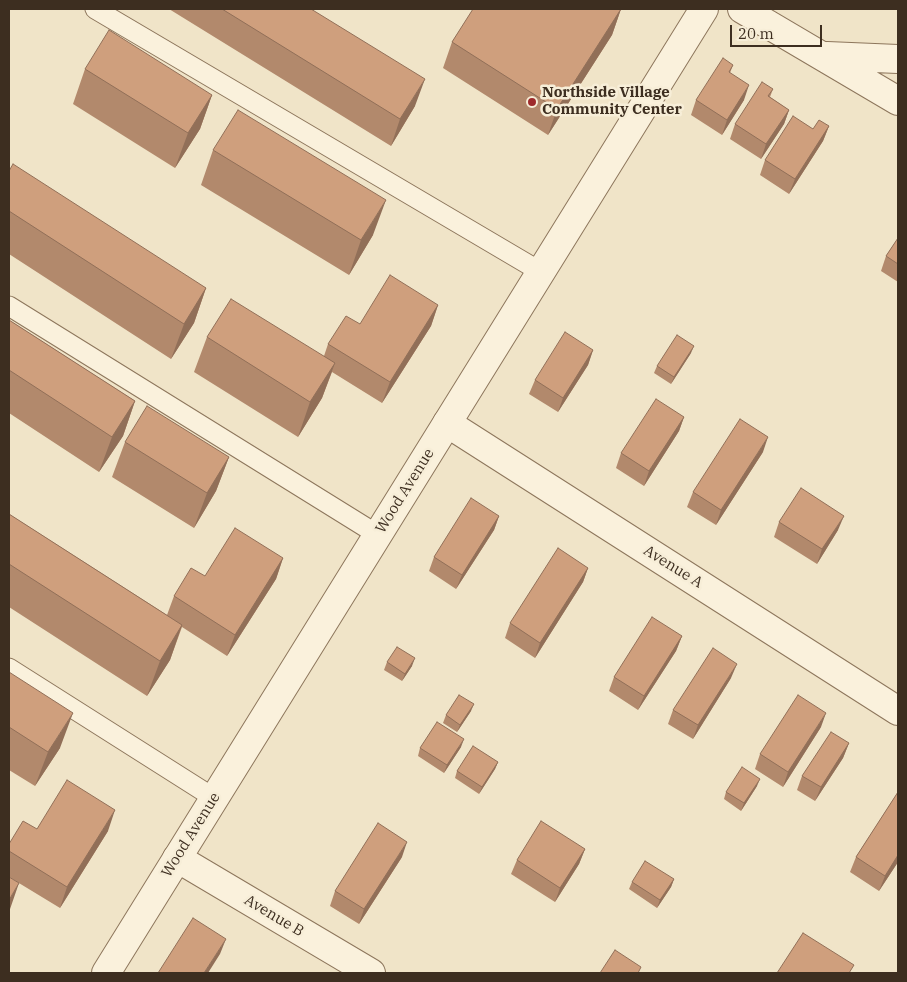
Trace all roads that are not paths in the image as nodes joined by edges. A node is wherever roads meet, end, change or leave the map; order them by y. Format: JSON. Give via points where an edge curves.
{"nodes":[{"id":1,"x":95,"y":9,"type":"edge"},
{"id":2,"x":704,"y":9,"type":"edge"},
{"id":3,"x":742,"y":9,"type":"edge"},
{"id":4,"x":822,"y":56,"type":"junction"},
{"id":5,"x":898,"y":59,"type":"edge"},
{"id":6,"x":898,"y":101,"type":"edge"},
{"id":7,"x":541,"y":272,"type":"junction"},
{"id":8,"x":9,"y":306,"type":"edge"},
{"id":9,"x":447,"y":423,"type":"junction"},
{"id":10,"x":378,"y":535,"type":"junction"},
{"id":11,"x":9,"y":668,"type":"edge"},
{"id":12,"x":898,"y":711,"type":"edge"},
{"id":13,"x":214,"y":798,"type":"junction"},
{"id":14,"x":177,"y":858,"type":"junction"},
{"id":15,"x":106,"y":973,"type":"edge"},
{"id":16,"x":371,"y":973,"type":"edge"}],
"edges":[{"from":1,"to":7,"type":"lane"},
{"from":2,"to":7,"type":"street","name":"Wood Avenue"},
{"from":3,"to":4,"type":"street"},
{"from":4,"to":5,"type":"street"},
{"from":4,"to":6,"type":"street"},
{"from":7,"to":9,"type":"street","name":"Wood Avenue"},
{"from":8,"to":10,"type":"lane"},
{"from":9,"to":10,"type":"street","name":"Wood Avenue"},
{"from":9,"to":12,"type":"street","name":"Avenue A"},
{"from":10,"to":13,"type":"street","name":"Wood Avenue"},
{"from":11,"to":13,"type":"lane"},
{"from":13,"to":14,"type":"street","name":"Wood Avenue"},
{"from":14,"to":15,"type":"street","name":"Wood Avenue"},
{"from":14,"to":16,"type":"street","name":"Avenue B"}]}
